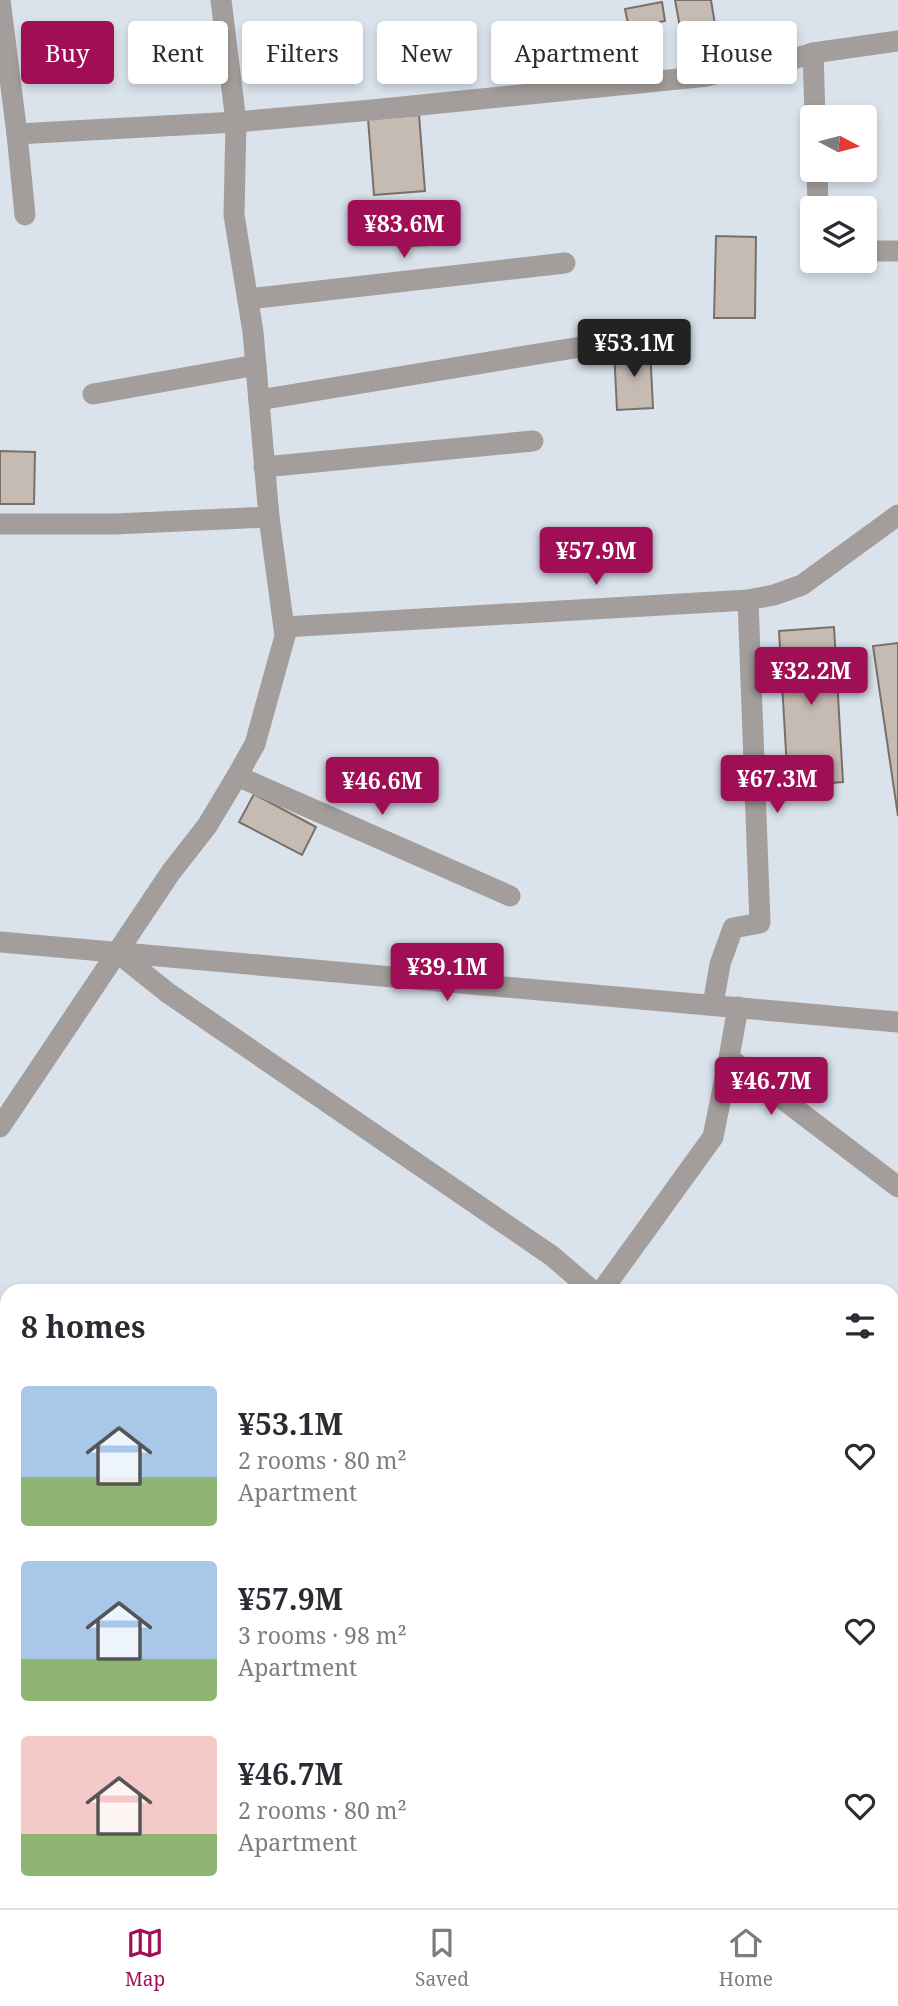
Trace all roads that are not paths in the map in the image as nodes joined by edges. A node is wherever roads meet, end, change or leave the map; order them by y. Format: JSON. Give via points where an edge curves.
{"nodes":[{"id":1,"x":0,"y":0,"type":"edge"},
{"id":2,"x":221,"y":0,"type":"edge"},
{"id":3,"x":898,"y":41,"type":"edge"},
{"id":4,"x":813,"y":52,"type":"junction"},
{"id":5,"x":815,"y":105,"type":"edge"},
{"id":6,"x":236,"y":122,"type":"junction"},
{"id":7,"x":17,"y":134,"type":"junction"},
{"id":8,"x":25,"y":215,"type":"dead end"},
{"id":9,"x":877,"y":251,"type":"edge"},
{"id":10,"x":898,"y":251,"type":"edge"},
{"id":11,"x":565,"y":263,"type":"dead end"},
{"id":12,"x":248,"y":299,"type":"junction"},
{"id":13,"x":606,"y":344,"type":"dead end"},
{"id":14,"x":256,"y":365,"type":"junction"},
{"id":15,"x":93,"y":394,"type":"dead end"},
{"id":16,"x":259,"y":400,"type":"junction"},
{"id":17,"x":533,"y":441,"type":"dead end"},
{"id":18,"x":264,"y":467,"type":"junction"},
{"id":19,"x":898,"y":515,"type":"edge"},
{"id":20,"x":269,"y":517,"type":"junction"},
{"id":21,"x":0,"y":524,"type":"edge"},
{"id":22,"x":748,"y":600,"type":"junction"},
{"id":23,"x":284,"y":627,"type":"junction"},
{"id":24,"x":237,"y":776,"type":"junction"},
{"id":25,"x":510,"y":896,"type":"dead end"},
{"id":26,"x":0,"y":942,"type":"edge"},
{"id":27,"x":118,"y":953,"type":"junction"},
{"id":28,"x":713,"y":1005,"type":"junction"},
{"id":29,"x":738,"y":1007,"type":"junction"},
{"id":30,"x":898,"y":1022,"type":"edge"},
{"id":31,"x":729,"y":1058,"type":"junction"},
{"id":32,"x":0,"y":1127,"type":"edge"},
{"id":33,"x":898,"y":1187,"type":"edge"},
{"id":34,"x":585,"y":1284,"type":"edge"},
{"id":35,"x":607,"y":1284,"type":"edge"}],
"edges":[{"from":1,"to":7,"type":"street"},
{"from":2,"to":6,"type":"street"},
{"from":3,"to":4,"type":"street"},
{"from":4,"to":5,"type":"street"},
{"from":4,"to":6,"type":"street","via":[[764,68],[736,68],[708,76]]},
{"from":6,"to":7,"type":"street"},
{"from":6,"to":12,"type":"street","via":[[234,215]]},
{"from":7,"to":8,"type":"street"},
{"from":9,"to":10,"type":"street"},
{"from":11,"to":12,"type":"street"},
{"from":12,"to":14,"type":"street"},
{"from":13,"to":16,"type":"street"},
{"from":14,"to":15,"type":"street"},
{"from":14,"to":16,"type":"street"},
{"from":16,"to":18,"type":"street"},
{"from":17,"to":18,"type":"street"},
{"from":18,"to":20,"type":"street"},
{"from":19,"to":22,"type":"street","via":[[802,585]]},
{"from":20,"to":21,"type":"street"},
{"from":20,"to":23,"type":"street"},
{"from":22,"to":23,"type":"street"},
{"from":22,"to":28,"type":"street","via":[[760,923],[733,928],[720,964]]},
{"from":23,"to":24,"type":"street","via":[[255,744]]},
{"from":24,"to":25,"type":"street"},
{"from":24,"to":27,"type":"street"},
{"from":26,"to":27,"type":"street"},
{"from":27,"to":28,"type":"street"},
{"from":27,"to":32,"type":"street"},
{"from":27,"to":34,"type":"street","via":[[168,993],[552,1256]]},
{"from":28,"to":29,"type":"street"},
{"from":29,"to":30,"type":"street"},
{"from":29,"to":31,"type":"street"},
{"from":31,"to":33,"type":"street"},
{"from":31,"to":35,"type":"street","via":[[713,1137]]}]}
